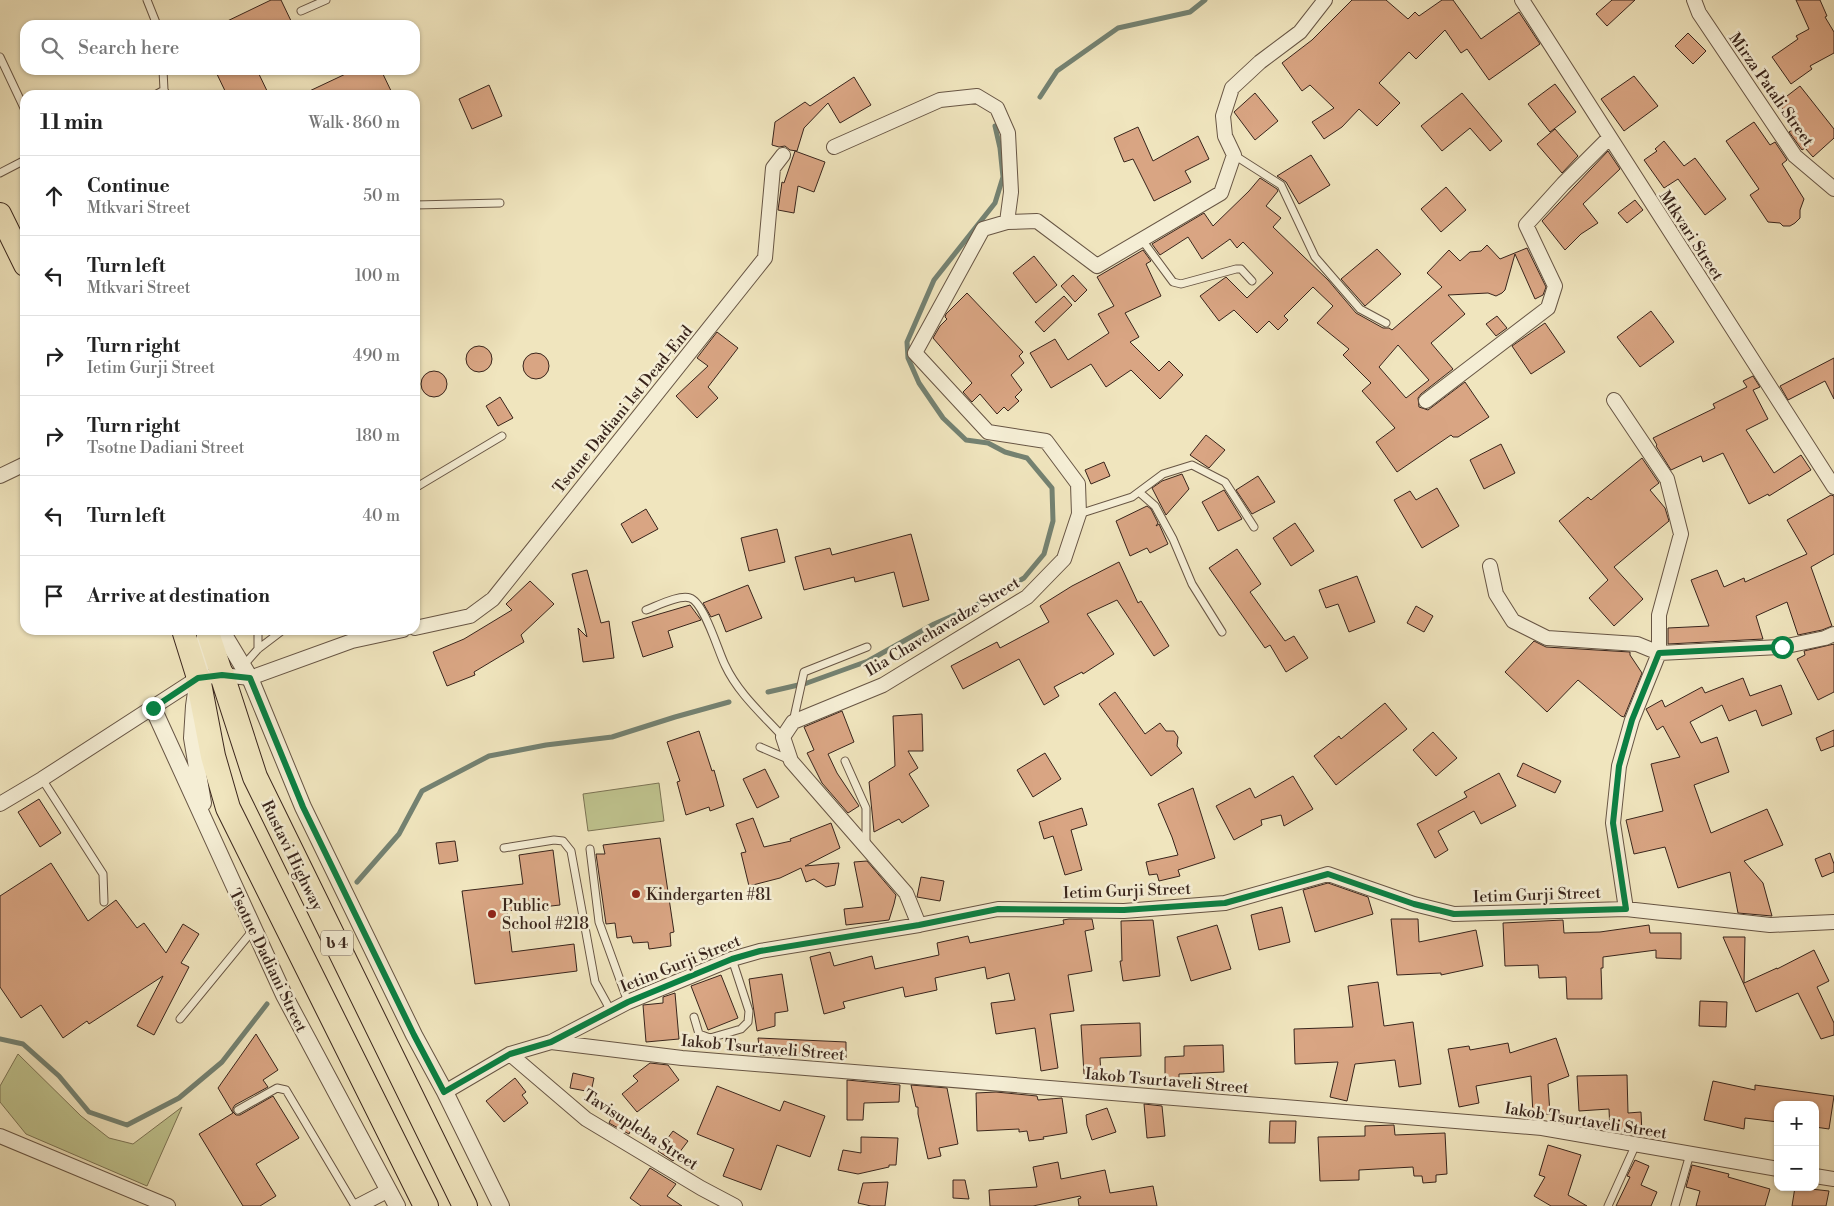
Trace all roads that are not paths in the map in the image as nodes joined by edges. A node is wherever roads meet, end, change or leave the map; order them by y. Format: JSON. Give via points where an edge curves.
{"nodes":[{"id":1,"x":147,"y":0,"type":"edge"},
{"id":2,"x":326,"y":0,"type":"edge"},
{"id":3,"x":1325,"y":0,"type":"edge"},
{"id":4,"x":1522,"y":0,"type":"edge"},
{"id":5,"x":1694,"y":0,"type":"edge"},
{"id":6,"x":301,"y":11,"type":"dead end"},
{"id":7,"x":155,"y":20,"type":"edge"},
{"id":8,"x":0,"y":57,"type":"edge"},
{"id":9,"x":164,"y":75,"type":"edge"},
{"id":10,"x":166,"y":90,"type":"edge"},
{"id":11,"x":20,"y":99,"type":"edge"},
{"id":12,"x":1609,"y":138,"type":"junction"},
{"id":13,"x":834,"y":147,"type":"dead end"},
{"id":14,"x":783,"y":155,"type":"dead end"},
{"id":15,"x":1234,"y":155,"type":"junction"},
{"id":16,"x":20,"y":163,"type":"edge"},
{"id":17,"x":0,"y":173,"type":"edge"},
{"id":18,"x":1834,"y":190,"type":"edge"},
{"id":19,"x":500,"y":203,"type":"dead end"},
{"id":20,"x":420,"y":205,"type":"edge"},
{"id":21,"x":0,"y":214,"type":"edge"},
{"id":22,"x":1007,"y":222,"type":"junction"},
{"id":23,"x":1142,"y":240,"type":"junction"},
{"id":24,"x":20,"y":255,"type":"edge"},
{"id":25,"x":1252,"y":281,"type":"dead end"},
{"id":26,"x":1386,"y":322,"type":"dead end"},
{"id":27,"x":1614,"y":400,"type":"dead end"},
{"id":28,"x":1426,"y":401,"type":"dead end"},
{"id":29,"x":502,"y":436,"type":"dead end"},
{"id":30,"x":20,"y":466,"type":"edge"},
{"id":31,"x":0,"y":476,"type":"edge"},
{"id":32,"x":420,"y":485,"type":"edge"},
{"id":33,"x":1834,"y":488,"type":"edge"},
{"id":34,"x":1139,"y":492,"type":"junction"},
{"id":35,"x":1079,"y":514,"type":"junction"},
{"id":36,"x":1254,"y":528,"type":"dead end"},
{"id":37,"x":1490,"y":566,"type":"dead end"},
{"id":38,"x":646,"y":610,"type":"dead end"},
{"id":39,"x":420,"y":627,"type":"edge"},
{"id":40,"x":1222,"y":632,"type":"dead end"},
{"id":41,"x":1834,"y":634,"type":"edge"},
{"id":42,"x":185,"y":635,"type":"edge"},
{"id":43,"x":206,"y":635,"type":"edge"},
{"id":44,"x":210,"y":635,"type":"edge"},
{"id":45,"x":224,"y":635,"type":"edge"},
{"id":46,"x":258,"y":635,"type":"edge"},
{"id":47,"x":276,"y":635,"type":"edge"},
{"id":48,"x":378,"y":635,"type":"edge"},
{"id":49,"x":867,"y":647,"type":"dead end"},
{"id":50,"x":258,"y":649,"type":"junction"},
{"id":51,"x":1659,"y":653,"type":"junction"},
{"id":52,"x":238,"y":673,"type":"junction"},
{"id":53,"x":198,"y":678,"type":"junction"},
{"id":54,"x":153,"y":708,"type":"junction"},
{"id":55,"x":792,"y":722,"type":"junction"},
{"id":56,"x":783,"y":737,"type":"junction"},
{"id":57,"x":760,"y":748,"type":"dead end"},
{"id":58,"x":792,"y":761,"type":"junction"},
{"id":59,"x":845,"y":761,"type":"dead end"},
{"id":60,"x":42,"y":779,"type":"junction"},
{"id":61,"x":0,"y":804,"type":"edge"},
{"id":62,"x":206,"y":825,"type":"junction"},
{"id":63,"x":866,"y":846,"type":"junction"},
{"id":64,"x":504,"y":848,"type":"dead end"},
{"id":65,"x":590,"y":849,"type":"dead end"},
{"id":66,"x":104,"y":902,"type":"dead end"},
{"id":67,"x":1626,"y":909,"type":"junction"},
{"id":68,"x":1834,"y":922,"type":"edge"},
{"id":69,"x":919,"y":925,"type":"junction"},
{"id":70,"x":253,"y":929,"type":"junction"},
{"id":71,"x":732,"y":959,"type":"junction"},
{"id":72,"x":628,"y":1002,"type":"junction"},
{"id":73,"x":612,"y":1011,"type":"junction"},
{"id":74,"x":694,"y":1017,"type":"dead end"},
{"id":75,"x":180,"y":1019,"type":"dead end"},
{"id":76,"x":551,"y":1042,"type":"junction"},
{"id":77,"x":510,"y":1054,"type":"junction"},
{"id":78,"x":444,"y":1092,"type":"junction"},
{"id":79,"x":238,"y":1110,"type":"dead end"},
{"id":80,"x":0,"y":1136,"type":"edge"},
{"id":81,"x":1636,"y":1144,"type":"junction"},
{"id":82,"x":1690,"y":1154,"type":"junction"},
{"id":83,"x":1774,"y":1168,"type":"edge"},
{"id":84,"x":1819,"y":1177,"type":"edge"},
{"id":85,"x":1834,"y":1179,"type":"edge"},
{"id":86,"x":388,"y":1190,"type":"junction"},
{"id":87,"x":168,"y":1206,"type":"edge"},
{"id":88,"x":356,"y":1206,"type":"edge"},
{"id":89,"x":397,"y":1206,"type":"edge"},
{"id":90,"x":426,"y":1206,"type":"edge"},
{"id":91,"x":465,"y":1206,"type":"edge"},
{"id":92,"x":501,"y":1206,"type":"edge"},
{"id":93,"x":735,"y":1206,"type":"edge"},
{"id":94,"x":1608,"y":1206,"type":"edge"},
{"id":95,"x":1675,"y":1206,"type":"edge"}],
"edges":[{"from":1,"to":7,"type":"lane"},
{"from":2,"to":6,"type":"lane"},
{"from":3,"to":15,"type":"street","via":[[1300,32],[1232,88],[1223,116],[1225,136]]},
{"from":4,"to":12,"type":"street","name":"Mtkvari Street"},
{"from":5,"to":18,"type":"street","name":"Mirza Patali Street","via":[[1699,13],[1795,156]]},
{"from":8,"to":11,"type":"lane"},
{"from":9,"to":10,"type":"lane"},
{"from":12,"to":28,"type":"street","via":[[1526,225],[1555,286],[1548,308]]},
{"from":12,"to":33,"type":"street","name":"Mtkvari Street"},
{"from":13,"to":22,"type":"street","via":[[940,100],[977,96],[997,108],[1008,133],[1011,192]]},
{"from":14,"to":39,"type":"street","name":"Tsotne Dadiani 1st Dead-End","via":[[772,168],[764,258],[493,599],[470,616]]},
{"from":15,"to":23,"type":"street","name":"Ilia Chavchavadze Street","via":[[1221,194]]},
{"from":15,"to":26,"type":"lane","via":[[1281,185],[1315,257],[1360,308]]},
{"from":16,"to":17,"type":"lane"},
{"from":19,"to":20,"type":"lane"},
{"from":21,"to":24,"type":"highway"},
{"from":22,"to":23,"type":"street","name":"Ilia Chavchavadze Street","via":[[1037,221],[1097,266]]},
{"from":22,"to":35,"type":"street","name":"Ilia Chavchavadze Street","via":[[984,229],[916,353],[988,432],[1046,441],[1078,484]]},
{"from":23,"to":25,"type":"lane","via":[[1173,282],[1181,284],[1236,269]]},
{"from":27,"to":51,"type":"street","via":[[1668,479],[1681,534],[1659,615]]},
{"from":29,"to":32,"type":"lane"},
{"from":30,"to":31,"type":"street"},
{"from":34,"to":35,"type":"lane"},
{"from":34,"to":36,"type":"lane","via":[[1163,474],[1192,465],[1224,482]]},
{"from":34,"to":40,"type":"lane","via":[[1155,506],[1192,584]]},
{"from":35,"to":55,"type":"street","name":"Ilia Chavchavadze Street","via":[[1064,559],[1027,597],[883,686]]},
{"from":37,"to":51,"type":"street","via":[[1496,594],[1513,621],[1547,638],[1637,644]]},
{"from":38,"to":56,"type":"lane","via":[[682,596],[697,601],[737,687]]},
{"from":41,"to":51,"type":"street","via":[[1782,647]]},
{"from":42,"to":53,"type":"highway","number":"ს 4"},
{"from":43,"to":53,"type":"street"},
{"from":44,"to":52,"type":"highway","name":"Rustavi Highway","number":"ს 4"},
{"from":45,"to":52,"type":"street"},
{"from":46,"to":50,"type":"lane"},
{"from":47,"to":50,"type":"lane"},
{"from":48,"to":52,"type":"street"},
{"from":49,"to":55,"type":"lane","via":[[804,672]]},
{"from":50,"to":52,"type":"lane"},
{"from":51,"to":67,"type":"street","via":[[1632,720],[1619,766],[1613,823]]},
{"from":52,"to":53,"type":"street"},
{"from":52,"to":78,"type":"street"},
{"from":52,"to":91,"type":"highway","name":"Rustavi Highway","number":"ს 4","via":[[256,777]]},
{"from":53,"to":54,"type":"street"},
{"from":53,"to":62,"type":"street","via":[[192,738]]},
{"from":53,"to":90,"type":"highway","number":"ს 4","via":[[213,756],[228,808]]},
{"from":54,"to":60,"type":"street"},
{"from":54,"to":62,"type":"street","name":"Tsotne Dadiani Street"},
{"from":55,"to":56,"type":"street"},
{"from":56,"to":58,"type":"street"},
{"from":57,"to":58,"type":"lane"},
{"from":58,"to":63,"type":"street"},
{"from":59,"to":63,"type":"lane","via":[[866,808]]},
{"from":60,"to":61,"type":"street"},
{"from":60,"to":66,"type":"lane","via":[[103,874]]},
{"from":62,"to":70,"type":"street","name":"Tsotne Dadiani Street"},
{"from":63,"to":69,"type":"street","via":[[906,893]]},
{"from":64,"to":73,"type":"lane","via":[[554,840],[563,841],[571,851],[595,982]]},
{"from":65,"to":72,"type":"lane","via":[[599,922]]},
{"from":67,"to":68,"type":"street","name":"Ietim Gurji Street","via":[[1770,925]]},
{"from":67,"to":69,"type":"street","name":"Ietim Gurji Street","via":[[1454,914],[1414,904],[1328,874],[1225,903],[1124,910],[998,909]]},
{"from":69,"to":71,"type":"street","name":"Ietim Gurji Street","via":[[760,951]]},
{"from":70,"to":75,"type":"lane"},
{"from":70,"to":86,"type":"street","name":"Tsotne Dadiani Street","via":[[284,995]]},
{"from":71,"to":72,"type":"street","name":"Ietim Gurji Street"},
{"from":71,"to":74,"type":"lane","via":[[749,1011],[748,1022],[740,1029],[710,1038],[699,1034]]},
{"from":72,"to":73,"type":"street","name":"Ietim Gurji Street"},
{"from":73,"to":76,"type":"street","name":"Ietim Gurji Street"},
{"from":76,"to":77,"type":"street","name":"Ietim Gurji Street"},
{"from":76,"to":81,"type":"street","name":"Iakob Tsurtaveli Street","via":[[692,1059],[1542,1128]]},
{"from":77,"to":78,"type":"street","name":"Ietim Gurji Street"},
{"from":77,"to":93,"type":"street","name":"Tavisupleba Street","via":[[586,1119]]},
{"from":78,"to":92,"type":"street"},
{"from":79,"to":88,"type":"lane","via":[[277,1088],[286,1090]]},
{"from":80,"to":87,"type":"street"},
{"from":81,"to":82,"type":"street","name":"Iakob Tsurtaveli Street"},
{"from":81,"to":94,"type":"lane"},
{"from":82,"to":83,"type":"street","name":"Iakob Tsurtaveli Street"},
{"from":82,"to":95,"type":"lane"},
{"from":84,"to":85,"type":"street"},
{"from":86,"to":88,"type":"street"},
{"from":86,"to":89,"type":"street","name":"Tsotne Dadiani Street"}]}
